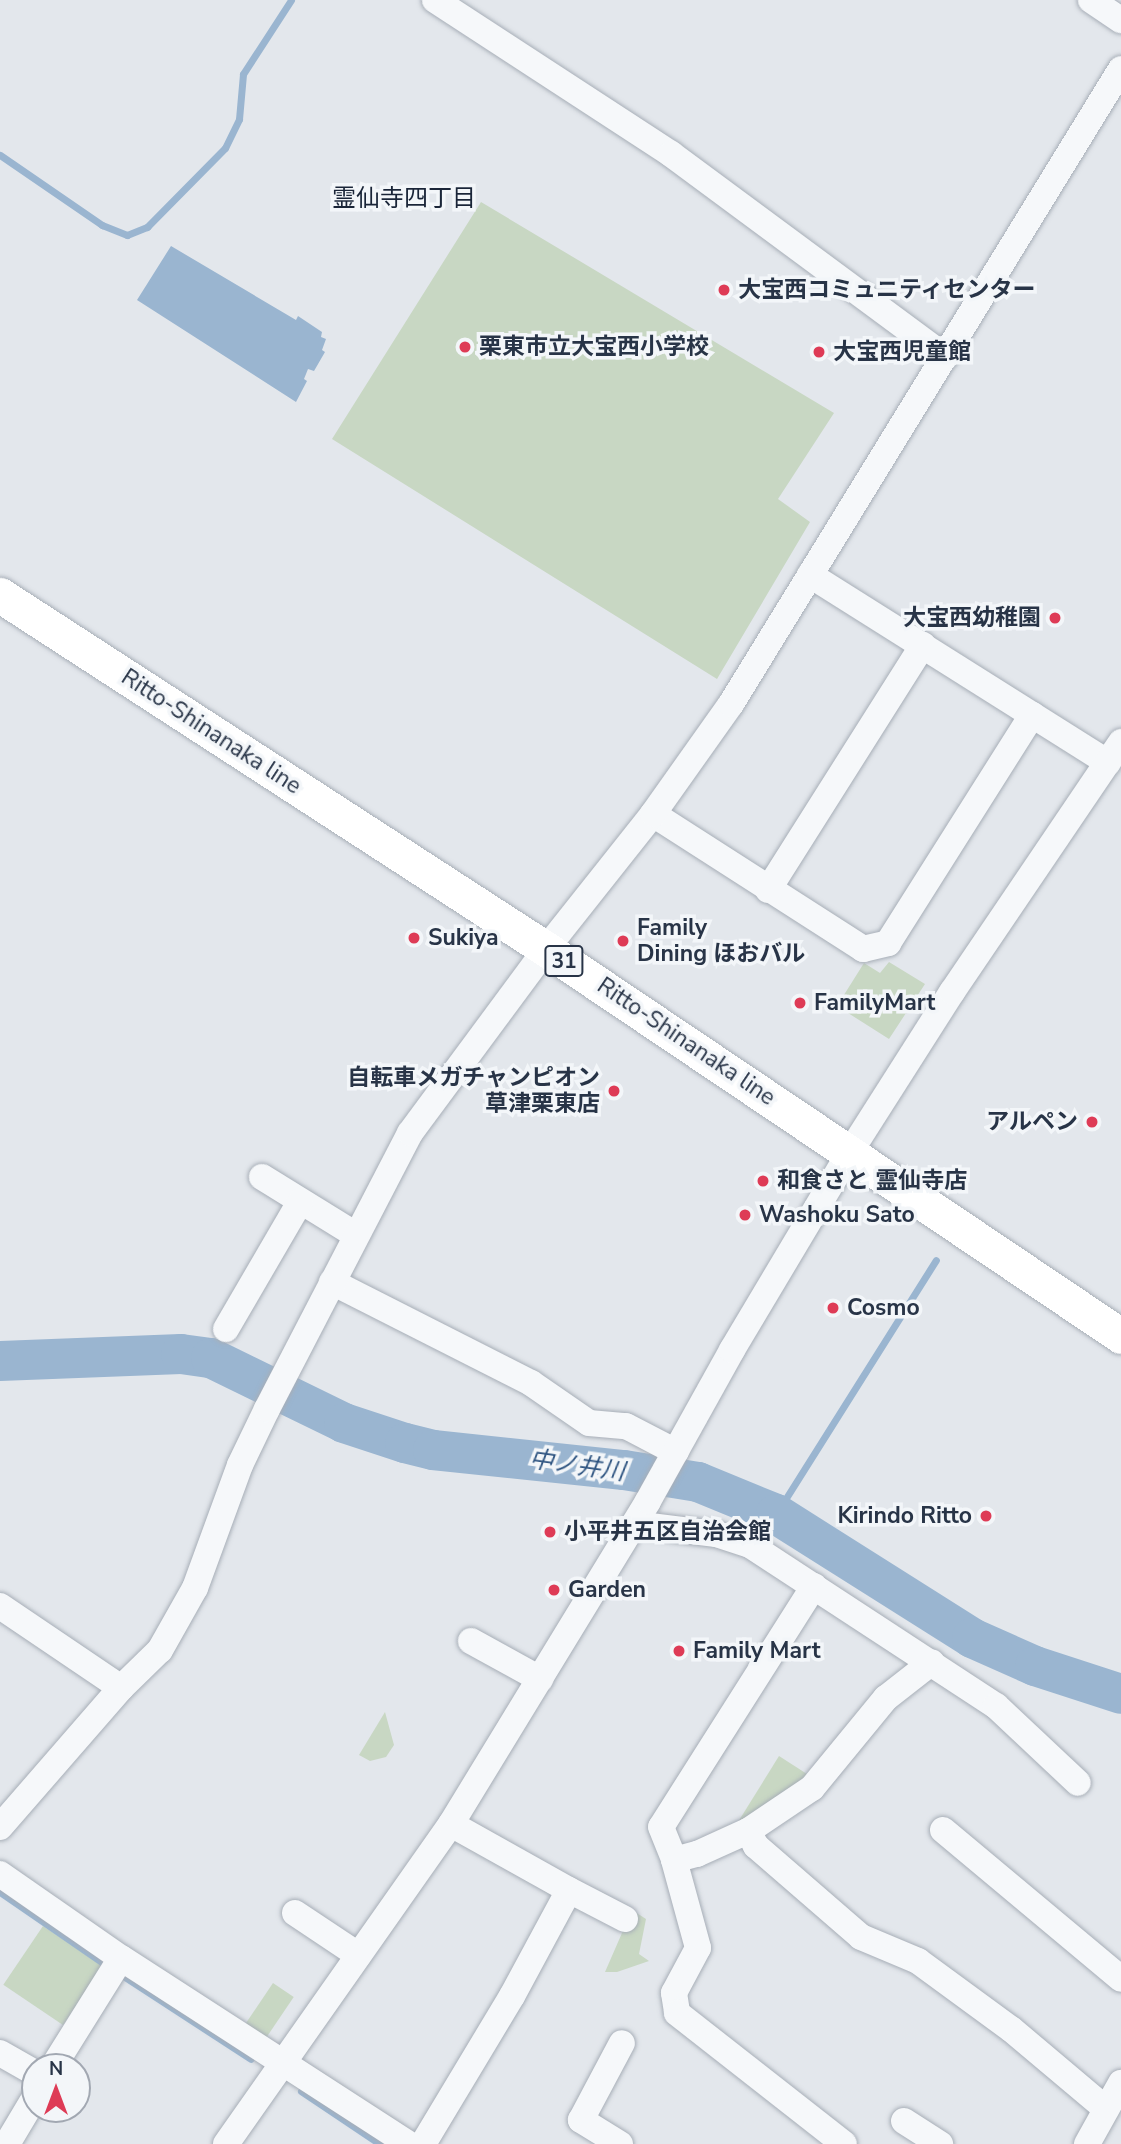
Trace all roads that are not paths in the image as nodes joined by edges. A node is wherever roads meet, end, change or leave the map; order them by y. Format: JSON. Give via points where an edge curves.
{"nodes":[{"id":1,"x":435,"y":0,"type":"edge"},
{"id":2,"x":1091,"y":0,"type":"edge"},
{"id":3,"x":1121,"y":20,"type":"edge"},
{"id":4,"x":1121,"y":69,"type":"edge"},
{"id":5,"x":945,"y":358,"type":"junction"},
{"id":6,"x":810,"y":575,"type":"junction"},
{"id":7,"x":0,"y":595,"type":"edge"},
{"id":8,"x":922,"y":645,"type":"junction"},
{"id":9,"x":1032,"y":715,"type":"junction"},
{"id":10,"x":1114,"y":753,"type":"edge"},
{"id":11,"x":653,"y":814,"type":"junction"},
{"id":12,"x":768,"y":890,"type":"junction"},
{"id":13,"x":546,"y":949,"type":"junction"},
{"id":14,"x":850,"y":1152,"type":"junction"},
{"id":15,"x":262,"y":1177,"type":"dead end"},
{"id":16,"x":300,"y":1202,"type":"junction"},
{"id":17,"x":356,"y":1235,"type":"junction"},
{"id":18,"x":332,"y":1282,"type":"junction"},
{"id":19,"x":226,"y":1329,"type":"dead end"},
{"id":20,"x":1121,"y":1336,"type":"edge"},
{"id":21,"x":675,"y":1454,"type":"junction"},
{"id":22,"x":634,"y":1524,"type":"junction"},
{"id":23,"x":814,"y":1586,"type":"junction"},
{"id":24,"x":0,"y":1606,"type":"edge"},
{"id":25,"x":471,"y":1640,"type":"dead end"},
{"id":26,"x":932,"y":1662,"type":"junction"},
{"id":27,"x":540,"y":1679,"type":"junction"},
{"id":28,"x":121,"y":1688,"type":"junction"},
{"id":29,"x":1078,"y":1783,"type":"dead end"},
{"id":30,"x":451,"y":1824,"type":"junction"},
{"id":31,"x":0,"y":1827,"type":"edge"},
{"id":32,"x":943,"y":1830,"type":"dead end"},
{"id":33,"x":748,"y":1831,"type":"junction"},
{"id":34,"x":674,"y":1860,"type":"junction"},
{"id":35,"x":0,"y":1874,"type":"edge"},
{"id":36,"x":569,"y":1890,"type":"junction"},
{"id":37,"x":295,"y":1913,"type":"dead end"},
{"id":38,"x":625,"y":1919,"type":"dead end"},
{"id":39,"x":358,"y":1955,"type":"junction"},
{"id":40,"x":121,"y":1958,"type":"junction"},
{"id":41,"x":1121,"y":1979,"type":"edge"},
{"id":42,"x":622,"y":2043,"type":"dead end"},
{"id":43,"x":0,"y":2053,"type":"edge"},
{"id":44,"x":62,"y":2053,"type":"edge"},
{"id":45,"x":284,"y":2063,"type":"junction"},
{"id":46,"x":21,"y":2065,"type":"edge"},
{"id":47,"x":1121,"y":2083,"type":"edge"},
{"id":48,"x":1106,"y":2109,"type":"junction"},
{"id":49,"x":21,"y":2120,"type":"edge"},
{"id":50,"x":904,"y":2121,"type":"dead end"},
{"id":51,"x":840,"y":2143,"type":"edge"},
{"id":52,"x":7,"y":2144,"type":"edge"},
{"id":53,"x":226,"y":2144,"type":"edge"},
{"id":54,"x":408,"y":2144,"type":"edge"},
{"id":55,"x":424,"y":2144,"type":"edge"},
{"id":56,"x":620,"y":2144,"type":"edge"},
{"id":57,"x":940,"y":2144,"type":"edge"},
{"id":58,"x":1087,"y":2144,"type":"edge"}],
"edges":[{"from":1,"to":5,"type":"street","via":[[671,154]]},
{"from":2,"to":3,"type":"street"},
{"from":4,"to":5,"type":"street"},
{"from":5,"to":6,"type":"street"},
{"from":6,"to":8,"type":"street"},
{"from":6,"to":11,"type":"street","via":[[731,704]]},
{"from":7,"to":13,"type":"main road","name":"Ritto-Shinanaka line","number":"31"},
{"from":8,"to":9,"type":"street"},
{"from":8,"to":12,"type":"street"},
{"from":9,"to":10,"type":"street"},
{"from":9,"to":12,"type":"street","via":[[888,943],[863,949]]},
{"from":10,"to":14,"type":"street"},
{"from":11,"to":12,"type":"street"},
{"from":11,"to":13,"type":"street"},
{"from":13,"to":14,"type":"main road","name":"Ritto-Shinanaka line","number":"31"},
{"from":13,"to":17,"type":"street","via":[[424,1110]]},
{"from":14,"to":20,"type":"main road","name":"Ritto-Shinanaka line","number":"31"},
{"from":14,"to":21,"type":"street"},
{"from":15,"to":16,"type":"street"},
{"from":16,"to":17,"type":"street"},
{"from":16,"to":19,"type":"street"},
{"from":17,"to":18,"type":"street"},
{"from":18,"to":21,"type":"street","via":[[531,1383],[589,1423],[625,1426]]},
{"from":18,"to":28,"type":"street","via":[[240,1465],[195,1588],[160,1650]]},
{"from":21,"to":22,"type":"street"},
{"from":22,"to":23,"type":"street","via":[[716,1534],[750,1545]]},
{"from":22,"to":27,"type":"street"},
{"from":23,"to":26,"type":"street"},
{"from":23,"to":34,"type":"street","via":[[661,1827]]},
{"from":24,"to":28,"type":"street"},
{"from":25,"to":27,"type":"street"},
{"from":26,"to":29,"type":"street","via":[[996,1706]]},
{"from":26,"to":33,"type":"street","via":[[886,1698],[812,1788]]},
{"from":27,"to":30,"type":"street"},
{"from":28,"to":31,"type":"street"},
{"from":30,"to":36,"type":"street"},
{"from":30,"to":39,"type":"street"},
{"from":32,"to":41,"type":"street"},
{"from":33,"to":34,"type":"street"},
{"from":33,"to":48,"type":"street","via":[[756,1846],[861,1937],[918,1961],[1011,2029]]},
{"from":34,"to":51,"type":"street","via":[[698,1948],[674,1993],[677,2012]]},
{"from":35,"to":40,"type":"street"},
{"from":36,"to":38,"type":"street"},
{"from":36,"to":55,"type":"street"},
{"from":37,"to":39,"type":"street"},
{"from":39,"to":45,"type":"street"},
{"from":40,"to":44,"type":"street"},
{"from":40,"to":45,"type":"street"},
{"from":42,"to":56,"type":"street","via":[[581,2120]]},
{"from":43,"to":46,"type":"street"},
{"from":45,"to":53,"type":"street"},
{"from":45,"to":54,"type":"street"},
{"from":47,"to":48,"type":"street"},
{"from":48,"to":58,"type":"street"},
{"from":49,"to":52,"type":"street"},
{"from":50,"to":57,"type":"street"}]}
